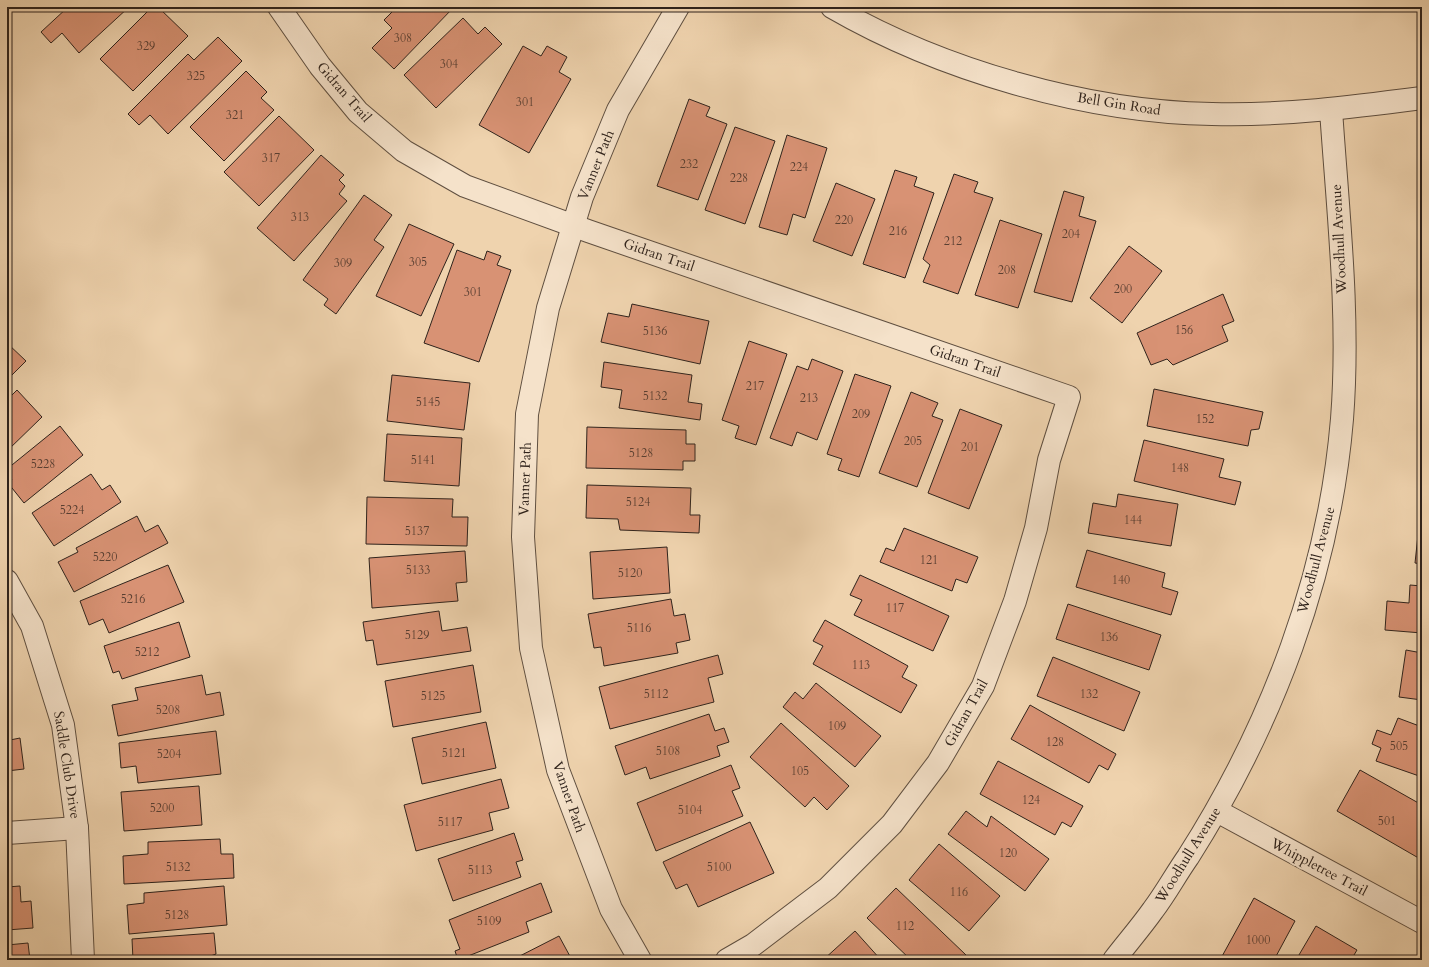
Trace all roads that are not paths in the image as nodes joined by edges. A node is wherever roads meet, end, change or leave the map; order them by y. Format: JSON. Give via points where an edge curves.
{"nodes":[{"id":1,"x":279,"y":7,"type":"edge"},
{"id":2,"x":678,"y":7,"type":"edge"},
{"id":3,"x":832,"y":7,"type":"edge"},
{"id":4,"x":1422,"y":98,"type":"edge"},
{"id":5,"x":1331,"y":110,"type":"junction"},
{"id":6,"x":574,"y":226,"type":"junction"},
{"id":7,"x":7,"y":581,"type":"edge"},
{"id":8,"x":1217,"y":811,"type":"junction"},
{"id":9,"x":77,"y":828,"type":"junction"},
{"id":10,"x":7,"y":833,"type":"edge"},
{"id":11,"x":1422,"y":922,"type":"edge"},
{"id":12,"x":83,"y":960,"type":"edge"},
{"id":13,"x":640,"y":960,"type":"edge"},
{"id":14,"x":728,"y":960,"type":"edge"},
{"id":15,"x":1114,"y":960,"type":"edge"}],
"edges":[{"from":1,"to":6,"type":"street","name":"Gidran Trail","via":[[320,66],[358,112],[404,151],[465,186]]},
{"from":2,"to":6,"type":"street","name":"Vanner Path","via":[[618,110],[582,197]]},
{"from":3,"to":5,"type":"street","name":"Bell Gin Road","via":[[864,25],[955,63],[1038,91],[1138,109],[1212,114]]},
{"from":4,"to":5,"type":"street","name":"Bell Gin Road"},
{"from":5,"to":8,"type":"street","name":"Woodhull Avenue","via":[[1345,331],[1342,418],[1332,506],[1308,597],[1282,674],[1252,742]]},
{"from":6,"to":13,"type":"street","name":"Vanner Path","via":[[548,308],[527,414],[523,537],[531,648],[558,770],[611,909]]},
{"from":6,"to":14,"type":"street","name":"Gidran Trail","via":[[1069,397],[1050,460],[1036,528],[1015,601],[983,686],[938,763],[892,824],[828,888],[753,945]]},
{"from":7,"to":9,"type":"street","name":"Saddle Club Drive","via":[[32,626],[63,724]]},
{"from":8,"to":11,"type":"street","name":"Whippletree Trail"},
{"from":8,"to":15,"type":"street","name":"Woodhull Avenue","via":[[1154,909]]},
{"from":9,"to":10,"type":"street"},
{"from":9,"to":12,"type":"street","name":"Saddle Club Drive"}]}
